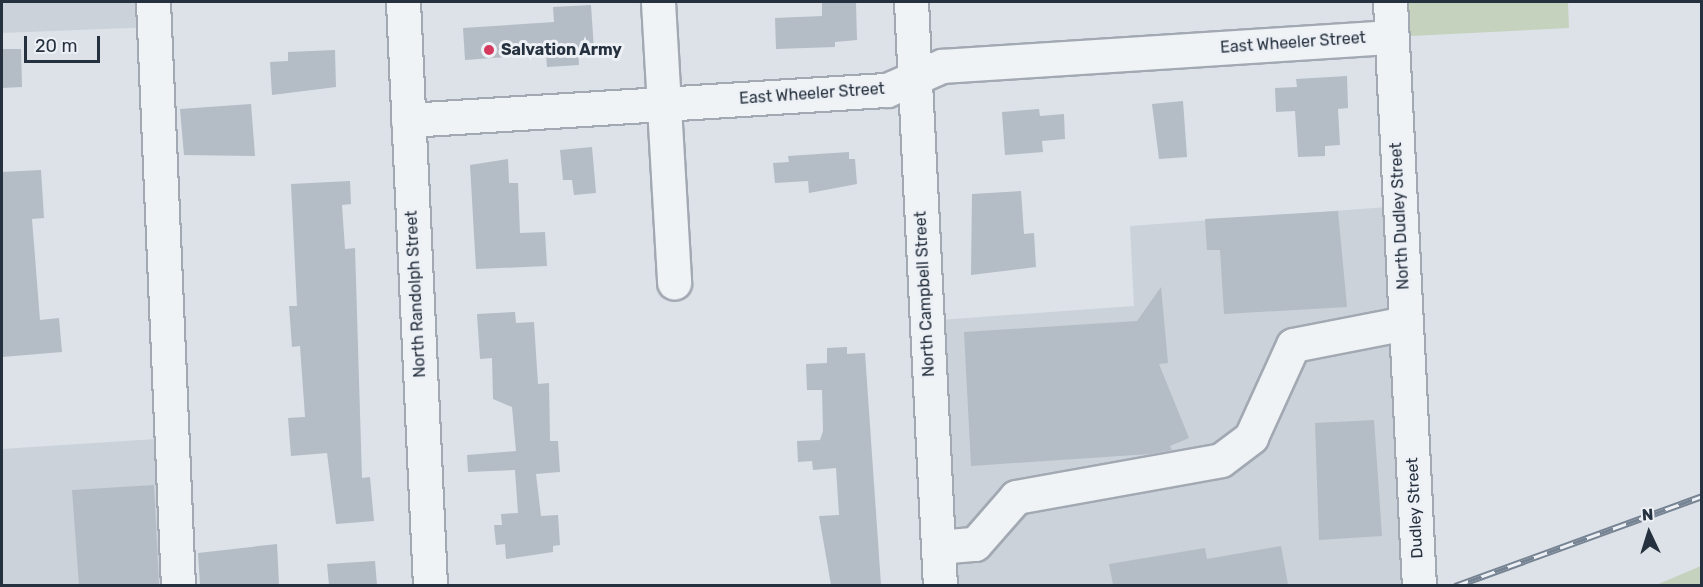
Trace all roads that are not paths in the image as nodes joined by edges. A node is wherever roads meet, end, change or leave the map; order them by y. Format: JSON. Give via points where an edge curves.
{"nodes":[{"id":1,"x":153,"y":2,"type":"edge"},
{"id":2,"x":403,"y":2,"type":"edge"},
{"id":3,"x":658,"y":2,"type":"edge"},
{"id":4,"x":910,"y":2,"type":"edge"},
{"id":5,"x":1390,"y":2,"type":"edge"},
{"id":6,"x":1392,"y":37,"type":"junction"},
{"id":7,"x":914,"y":79,"type":"junction"},
{"id":8,"x":664,"y":104,"type":"junction"},
{"id":9,"x":408,"y":120,"type":"junction"},
{"id":10,"x":674,"y":283,"type":"dead end"},
{"id":11,"x":1406,"y":322,"type":"junction"},
{"id":12,"x":1411,"y":430,"type":"joint"},
{"id":13,"x":938,"y":547,"type":"junction"},
{"id":14,"x":178,"y":585,"type":"edge"},
{"id":15,"x":429,"y":585,"type":"edge"},
{"id":16,"x":940,"y":585,"type":"edge"},
{"id":17,"x":1419,"y":585,"type":"edge"}],
"edges":[{"from":1,"to":14,"type":"street"},
{"from":2,"to":9,"type":"street","name":"North Randolph Street"},
{"from":3,"to":8,"type":"street"},
{"from":4,"to":7,"type":"street","name":"North Campbell Street"},
{"from":5,"to":6,"type":"street","name":"North Dudley Street"},
{"from":6,"to":7,"type":"street","name":"East Wheeler Street","via":[[942,66]]},
{"from":6,"to":11,"type":"street","name":"North Dudley Street"},
{"from":7,"to":8,"type":"street","name":"East Wheeler Street","via":[[887,90]]},
{"from":7,"to":13,"type":"street","name":"North Campbell Street"},
{"from":8,"to":9,"type":"street","name":"East Wheeler Street"},
{"from":8,"to":10,"type":"street"},
{"from":9,"to":15,"type":"street","name":"North Randolph Street"},
{"from":11,"to":12,"type":"street","name":"North Dudley Street"},
{"from":11,"to":13,"type":"street","via":[[1293,345],[1251,436],[1221,460],[1016,497],[975,544]]},
{"from":12,"to":17,"type":"street","name":"Dudley Street"},
{"from":13,"to":16,"type":"street","name":"North Campbell Street"}]}
